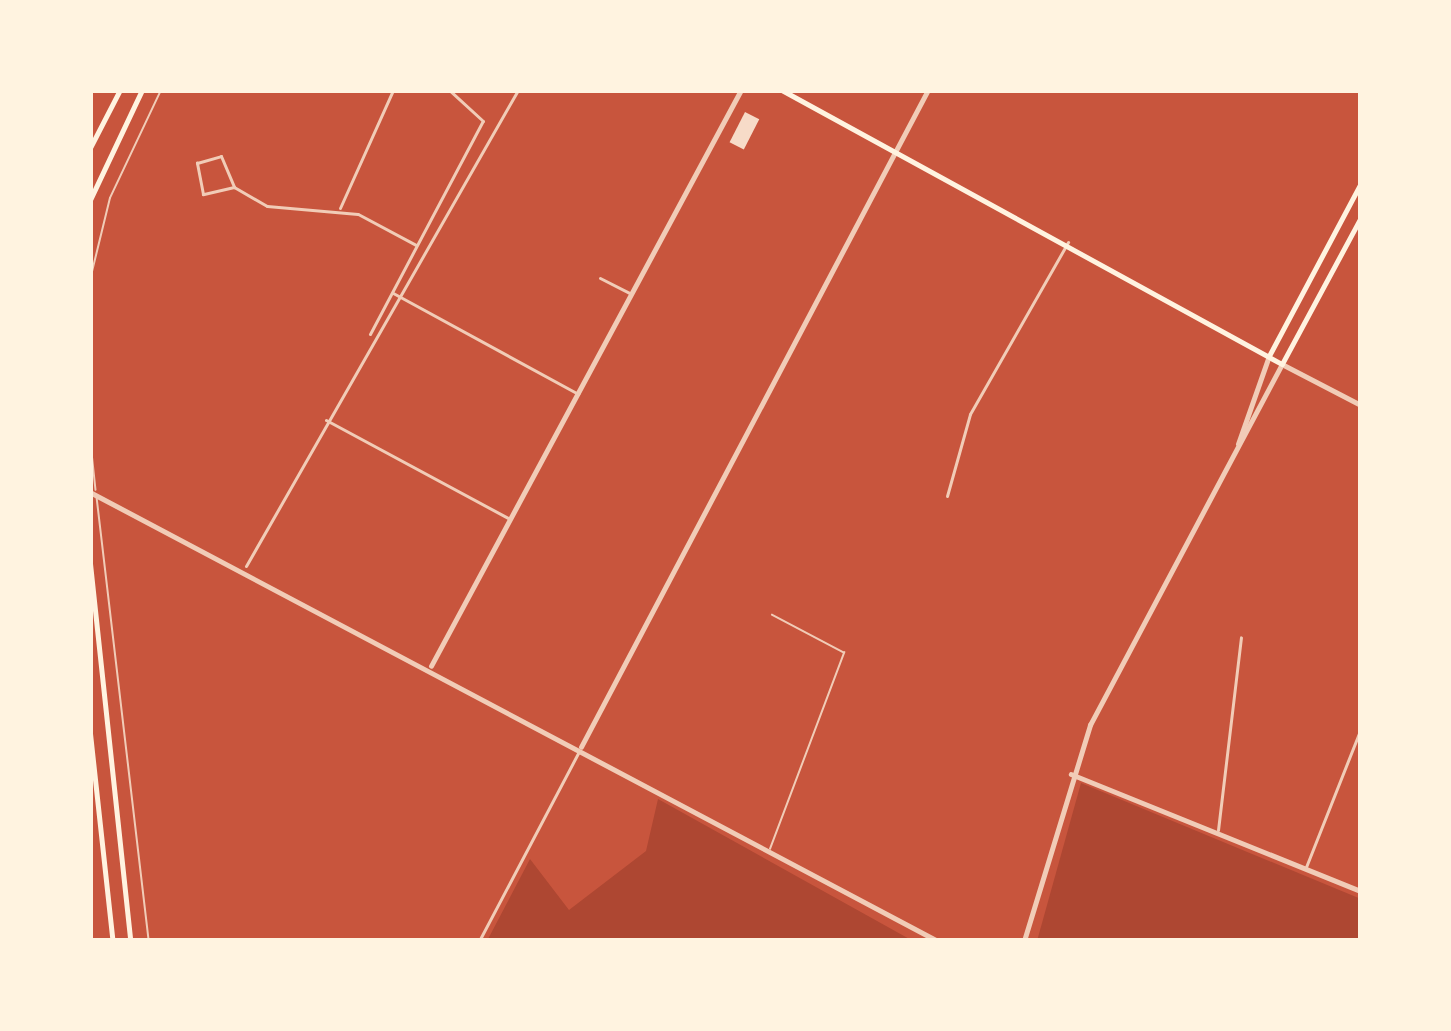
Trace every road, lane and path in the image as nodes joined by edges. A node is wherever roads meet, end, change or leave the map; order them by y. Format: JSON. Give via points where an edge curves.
{"nodes":[{"id":1,"x":120,"y":90,"type":"edge"},
{"id":2,"x":142,"y":90,"type":"edge"},
{"id":3,"x":161,"y":90,"type":"edge"},
{"id":4,"x":393,"y":90,"type":"edge"},
{"id":5,"x":449,"y":90,"type":"edge"},
{"id":6,"x":518,"y":90,"type":"edge"},
{"id":7,"x":741,"y":90,"type":"edge"},
{"id":8,"x":782,"y":90,"type":"edge"},
{"id":9,"x":928,"y":90,"type":"edge"},
{"id":10,"x":90,"y":148,"type":"edge"},
{"id":11,"x":895,"y":150,"type":"junction"},
{"id":12,"x":1361,"y":183,"type":"edge"},
{"id":13,"x":235,"y":187,"type":"junction"},
{"id":14,"x":90,"y":200,"type":"edge"},
{"id":15,"x":340,"y":210,"type":"junction"},
{"id":16,"x":1361,"y":217,"type":"edge"},
{"id":17,"x":1068,"y":242,"type":"junction"},
{"id":18,"x":416,"y":244,"type":"junction"},
{"id":19,"x":600,"y":278,"type":"dead end"},
{"id":20,"x":90,"y":280,"type":"edge"},
{"id":21,"x":391,"y":292,"type":"junction"},
{"id":22,"x":632,"y":295,"type":"junction"},
{"id":23,"x":405,"y":300,"type":"junction"},
{"id":24,"x":370,"y":334,"type":"dead end"},
{"id":25,"x":1269,"y":356,"type":"junction"},
{"id":26,"x":1282,"y":364,"type":"junction"},
{"id":27,"x":578,"y":394,"type":"junction"},
{"id":28,"x":1361,"y":405,"type":"edge"},
{"id":29,"x":325,"y":419,"type":"junction"},
{"id":30,"x":90,"y":434,"type":"edge"},
{"id":31,"x":1238,"y":444,"type":"junction"},
{"id":32,"x":93,"y":491,"type":"edge"},
{"id":33,"x":947,"y":496,"type":"dead end"},
{"id":34,"x":511,"y":519,"type":"junction"},
{"id":35,"x":90,"y":559,"type":"edge"},
{"id":36,"x":246,"y":566,"type":"junction"},
{"id":37,"x":772,"y":615,"type":"dead end"},
{"id":38,"x":1241,"y":637,"type":"dead end"},
{"id":39,"x":431,"y":666,"type":"junction"},
{"id":40,"x":1361,"y":728,"type":"edge"},
{"id":41,"x":90,"y":729,"type":"edge"},
{"id":42,"x":580,"y":747,"type":"junction"},
{"id":43,"x":1071,"y":774,"type":"junction"},
{"id":44,"x":1217,"y":832,"type":"junction"},
{"id":45,"x":770,"y":849,"type":"junction"},
{"id":46,"x":1306,"y":868,"type":"junction"},
{"id":47,"x":1361,"y":891,"type":"edge"},
{"id":48,"x":112,"y":941,"type":"edge"},
{"id":49,"x":131,"y":941,"type":"edge"},
{"id":50,"x":149,"y":941,"type":"edge"},
{"id":51,"x":479,"y":941,"type":"edge"},
{"id":52,"x":938,"y":941,"type":"edge"},
{"id":53,"x":1024,"y":941,"type":"edge"}],
"edges":[{"from":1,"to":10,"type":"main road"},
{"from":2,"to":14,"type":"main road"},
{"from":3,"to":20,"type":"lane","via":[[110,198]]},
{"from":4,"to":15,"type":"street"},
{"from":5,"to":18,"type":"street","via":[[483,121]]},
{"from":6,"to":23,"type":"street"},
{"from":7,"to":22,"type":"street"},
{"from":8,"to":11,"type":"main road"},
{"from":9,"to":11,"type":"street"},
{"from":11,"to":17,"type":"main road"},
{"from":11,"to":42,"type":"street"},
{"from":12,"to":25,"type":"main road"},
{"from":13,"to":13,"type":"street","via":[[206,196],[197,163],[224,159]]},
{"from":13,"to":15,"type":"street","via":[[289,212]]},
{"from":15,"to":18,"type":"street"},
{"from":16,"to":26,"type":"main road"},
{"from":17,"to":25,"type":"main road"},
{"from":17,"to":33,"type":"street","via":[[970,414]]},
{"from":18,"to":21,"type":"street"},
{"from":19,"to":22,"type":"street"},
{"from":21,"to":23,"type":"street"},
{"from":21,"to":24,"type":"street"},
{"from":22,"to":27,"type":"street"},
{"from":23,"to":27,"type":"street"},
{"from":23,"to":29,"type":"street","via":[[377,353],[352,367]]},
{"from":25,"to":26,"type":"main road"},
{"from":25,"to":31,"type":"street"},
{"from":26,"to":28,"type":"street"},
{"from":26,"to":31,"type":"street"},
{"from":27,"to":34,"type":"street"},
{"from":29,"to":34,"type":"street"},
{"from":29,"to":36,"type":"street"},
{"from":30,"to":32,"type":"lane"},
{"from":31,"to":43,"type":"street"},
{"from":32,"to":36,"type":"street"},
{"from":32,"to":50,"type":"lane"},
{"from":34,"to":39,"type":"street"},
{"from":35,"to":49,"type":"main road"},
{"from":36,"to":39,"type":"street"},
{"from":37,"to":45,"type":"lane","via":[[844,652]]},
{"from":38,"to":44,"type":"street"},
{"from":39,"to":42,"type":"street"},
{"from":40,"to":46,"type":"street"},
{"from":41,"to":48,"type":"main road"},
{"from":42,"to":45,"type":"street"},
{"from":42,"to":51,"type":"street"},
{"from":43,"to":44,"type":"street"},
{"from":43,"to":53,"type":"street"},
{"from":44,"to":46,"type":"street"},
{"from":45,"to":52,"type":"street"},
{"from":46,"to":47,"type":"street"}]}
